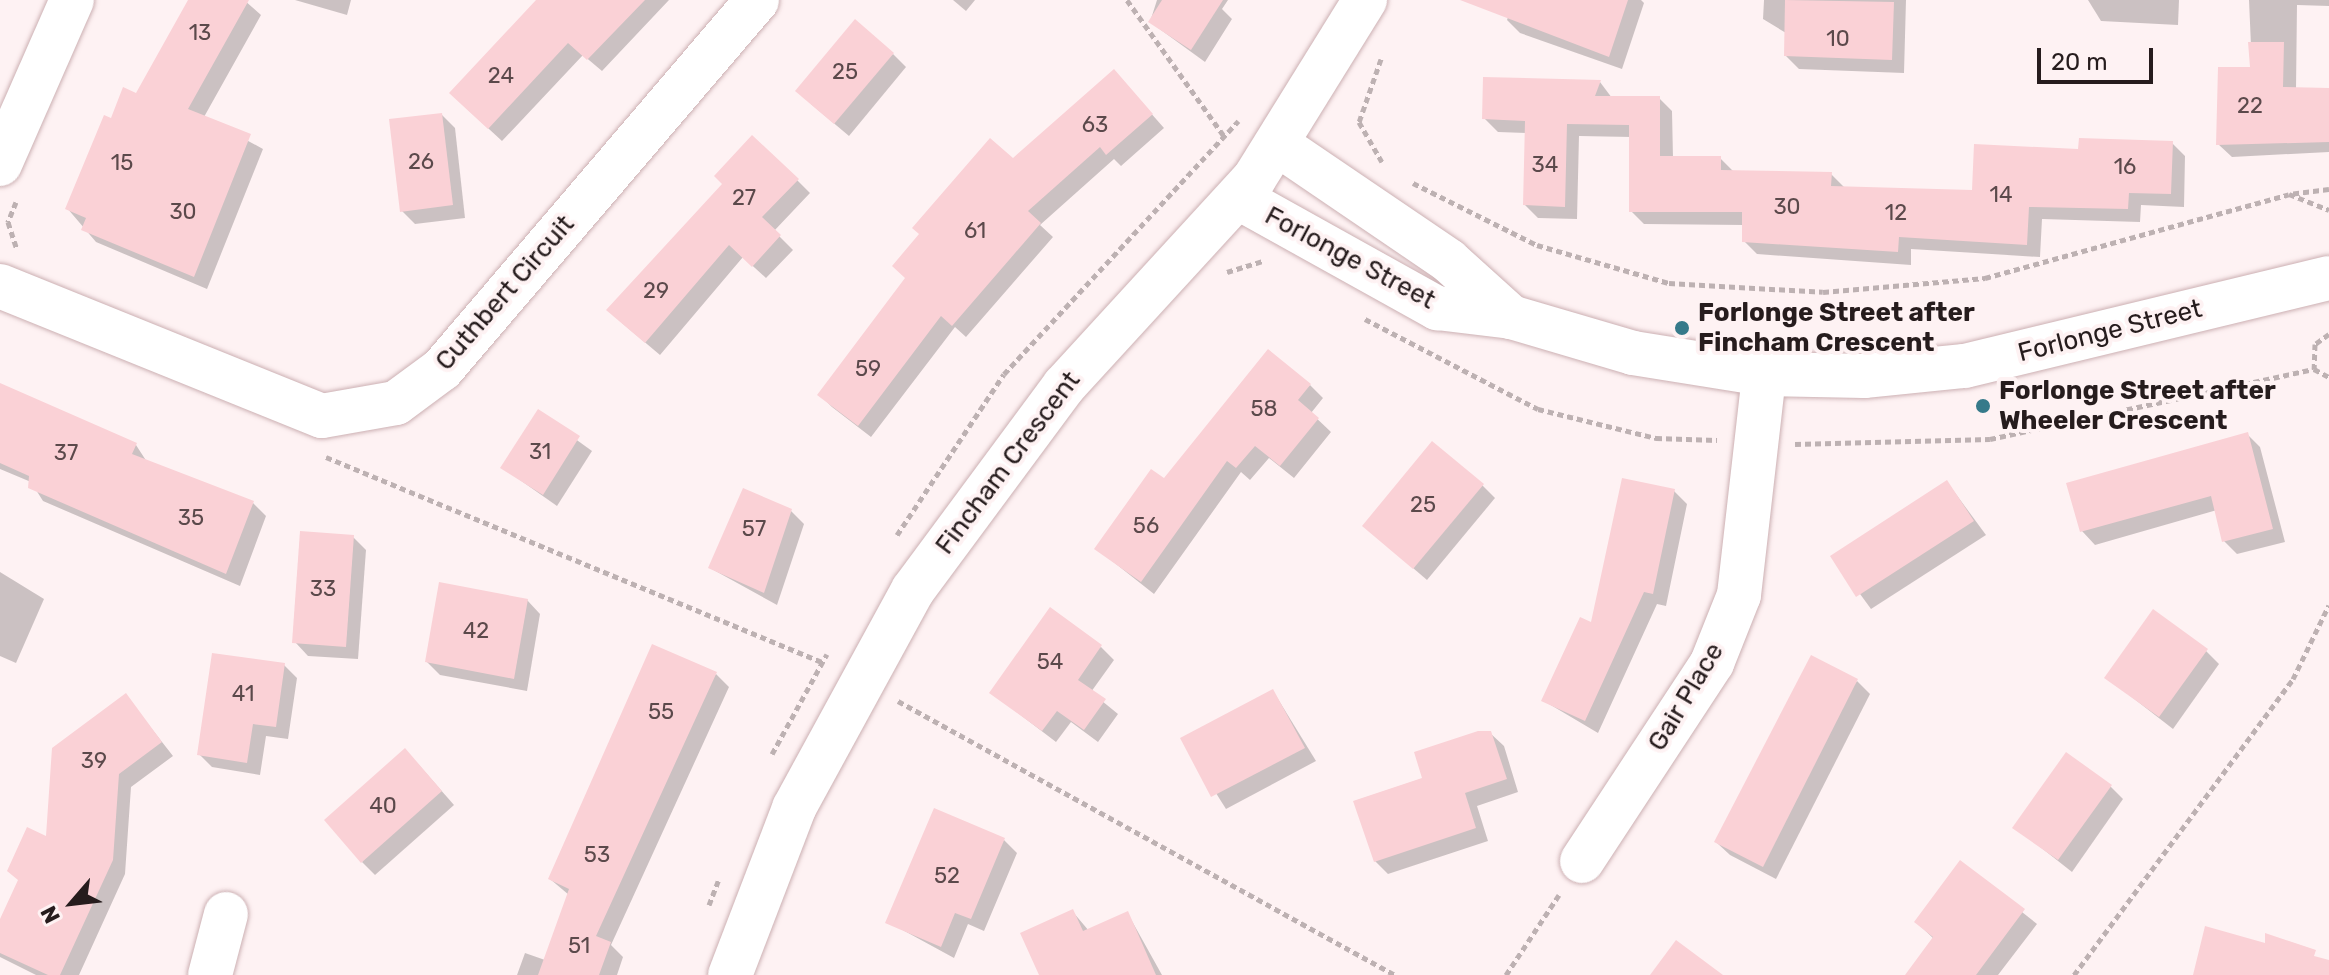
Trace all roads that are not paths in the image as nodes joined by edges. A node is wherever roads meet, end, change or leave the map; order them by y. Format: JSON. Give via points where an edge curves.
{"nodes":[{"id":1,"x":72,"y":0,"type":"edge"},
{"id":2,"x":757,"y":0,"type":"edge"},
{"id":3,"x":1365,"y":0,"type":"edge"},
{"id":4,"x":1280,"y":146,"type":"junction"},
{"id":5,"x":0,"y":164,"type":"edge"},
{"id":6,"x":1239,"y":198,"type":"junction"},
{"id":7,"x":2329,"y":278,"type":"edge"},
{"id":8,"x":0,"y":286,"type":"edge"},
{"id":9,"x":1511,"y":317,"type":"junction"},
{"id":10,"x":1764,"y":374,"type":"junction"},
{"id":11,"x":1582,"y":861,"type":"road end"},
{"id":12,"x":226,"y":914,"type":"dead end"},
{"id":13,"x":210,"y":975,"type":"edge"},
{"id":14,"x":730,"y":975,"type":"edge"}],
"edges":[{"from":1,"to":5,"type":"street"},
{"from":2,"to":8,"type":"street","name":"Cuthbert Circuit","via":[[442,369],[396,403],[322,416]]},
{"from":3,"to":4,"type":"street","name":"Fincham Crescent"},
{"from":4,"to":6,"type":"street","name":"Fincham Crescent"},
{"from":4,"to":9,"type":"street","name":"Forlonge Street","via":[[1449,261]]},
{"from":6,"to":9,"type":"street","name":"Forlonge Street","via":[[1437,308]]},
{"from":6,"to":14,"type":"street","name":"Fincham Crescent","via":[[1010,452],[913,590],[794,808]]},
{"from":7,"to":10,"type":"street","name":"Forlonge Street","via":[[1965,366],[1864,376]]},
{"from":9,"to":10,"type":"street","name":"Forlonge Street","via":[[1633,353]]},
{"from":10,"to":11,"type":"street","name":"Gair Place","via":[[1739,595],[1712,663]]},
{"from":12,"to":13,"type":"street"}]}
